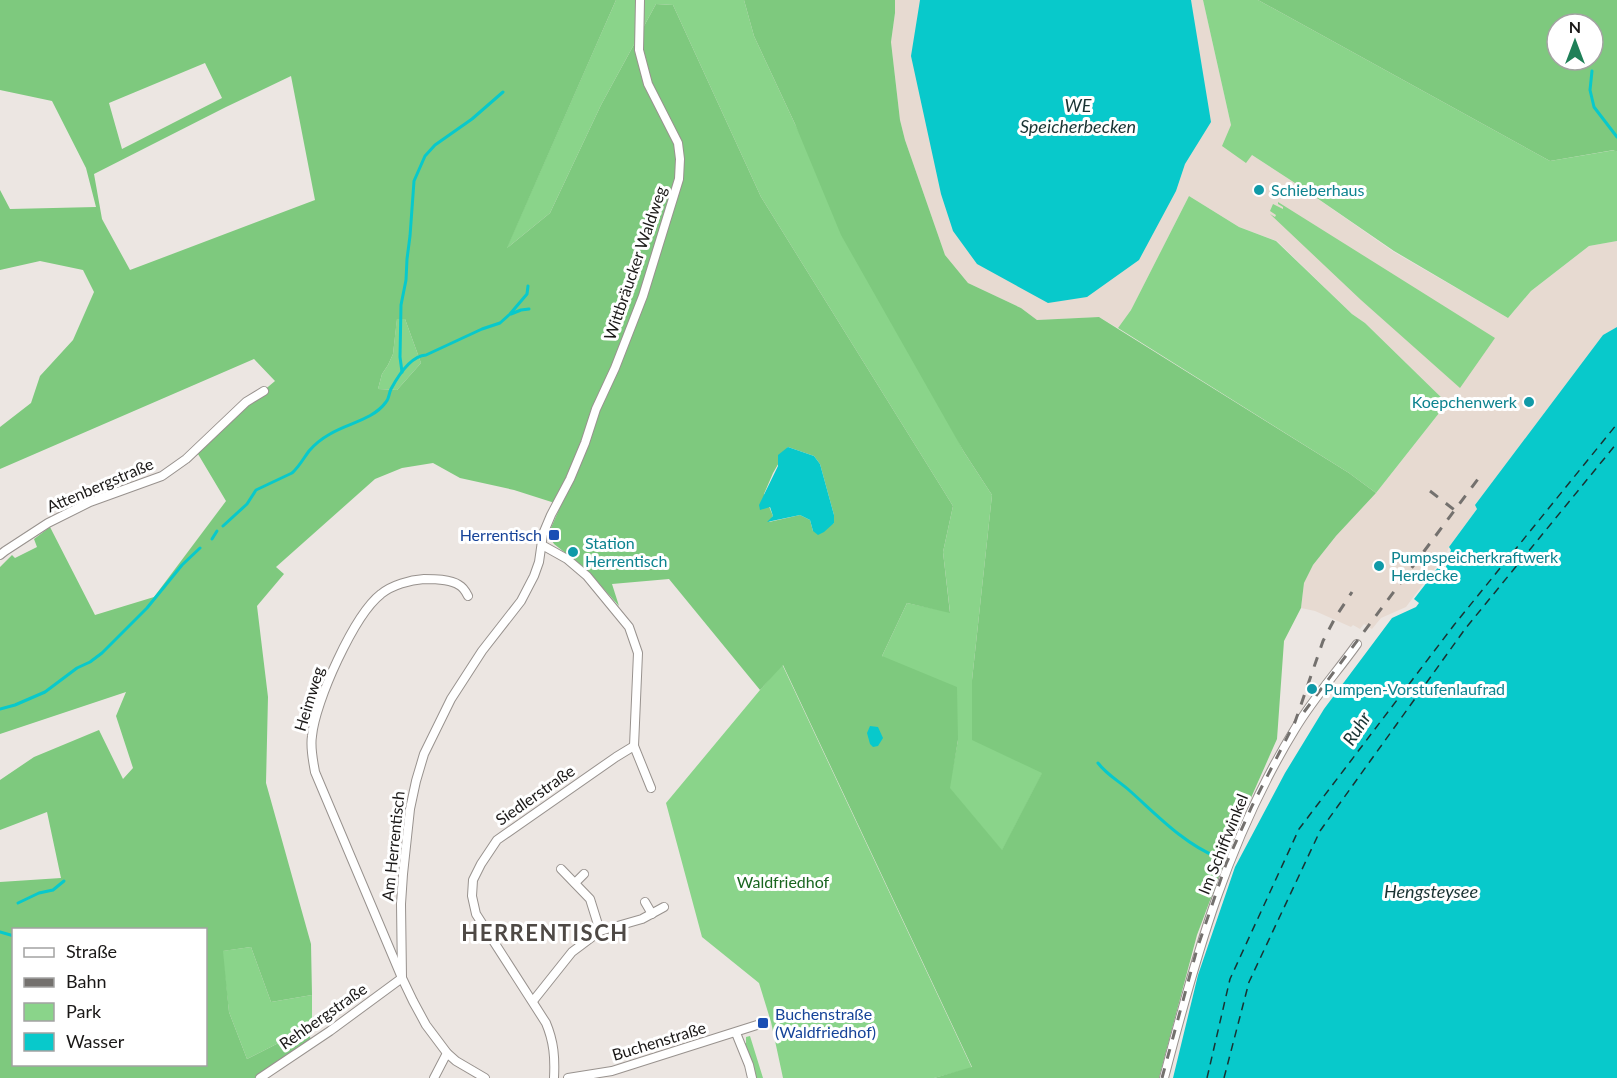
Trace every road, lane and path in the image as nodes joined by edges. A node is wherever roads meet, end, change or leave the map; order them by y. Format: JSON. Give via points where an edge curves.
{"nodes":[{"id":1,"x":640,"y":0,"type":"edge"},
{"id":2,"x":264,"y":391,"type":"dead end"},
{"id":3,"x":542,"y":545,"type":"junction"},
{"id":4,"x":0,"y":555,"type":"edge"},
{"id":5,"x":468,"y":596,"type":"dead end"},
{"id":6,"x":1357,"y":644,"type":"dead end"},
{"id":7,"x":634,"y":746,"type":"junction"},
{"id":8,"x":651,"y":788,"type":"dead end"},
{"id":9,"x":561,"y":869,"type":"dead end"},
{"id":10,"x":584,"y":874,"type":"dead end"},
{"id":11,"x":575,"y":883,"type":"junction"},
{"id":12,"x":645,"y":902,"type":"dead end"},
{"id":13,"x":664,"y":907,"type":"dead end"},
{"id":14,"x":652,"y":914,"type":"junction"},
{"id":15,"x":600,"y":931,"type":"junction"},
{"id":16,"x":402,"y":978,"type":"junction"},
{"id":17,"x":532,"y":1001,"type":"junction"},
{"id":18,"x":757,"y":1025,"type":"dead end"},
{"id":19,"x":736,"y":1033,"type":"junction"},
{"id":20,"x":447,"y":1053,"type":"junction"},
{"id":21,"x":260,"y":1078,"type":"edge"},
{"id":22,"x":434,"y":1078,"type":"edge"},
{"id":23,"x":486,"y":1078,"type":"edge"},
{"id":24,"x":554,"y":1078,"type":"edge"},
{"id":25,"x":568,"y":1078,"type":"edge"},
{"id":26,"x":752,"y":1078,"type":"edge"},
{"id":27,"x":1164,"y":1078,"type":"edge"}],
"edges":[{"from":1,"to":3,"type":"street","name":"Wittbräucker Waldweg","via":[[639,50],[648,84],[678,143],[679,179],[639,306],[570,479],[550,515]]},
{"from":2,"to":4,"type":"street","name":"Attenbergstraße","via":[[246,402],[186,459],[162,476],[90,502],[48,523]]},
{"from":3,"to":7,"type":"street","via":[[587,576],[629,627],[638,653]]},
{"from":3,"to":16,"type":"street","name":"Am Herrentisch","via":[[534,576],[521,601],[450,699],[424,754],[410,809],[403,874]]},
{"from":5,"to":16,"type":"street","name":"Heimweg","via":[[460,585],[431,579],[404,583],[380,594],[366,610],[333,669],[312,734],[315,772]]},
{"from":6,"to":27,"type":"street","name":"Im Schiffwinkel","via":[[1296,727],[1246,823],[1191,973]]},
{"from":7,"to":8,"type":"street"},
{"from":7,"to":17,"type":"street","name":"Siedlerstraße","via":[[497,840],[473,880],[476,914]]},
{"from":9,"to":11,"type":"street"},
{"from":10,"to":11,"type":"street"},
{"from":11,"to":15,"type":"street","via":[[590,899]]},
{"from":12,"to":14,"type":"street"},
{"from":13,"to":14,"type":"street"},
{"from":14,"to":15,"type":"street"},
{"from":15,"to":17,"type":"street","via":[[572,952]]},
{"from":16,"to":20,"type":"street","name":"Am Herrentisch","via":[[426,1025]]},
{"from":16,"to":21,"type":"street","name":"Rehbergstraße"},
{"from":17,"to":24,"type":"street","name":"Siedlerstraße","via":[[552,1038]]},
{"from":18,"to":19,"type":"street","name":"Buchenstraße"},
{"from":19,"to":25,"type":"street","name":"Buchenstraße","via":[[612,1071]]},
{"from":19,"to":26,"type":"street"},
{"from":20,"to":22,"type":"street"},
{"from":20,"to":23,"type":"street","name":"Am Herrentisch"}]}
